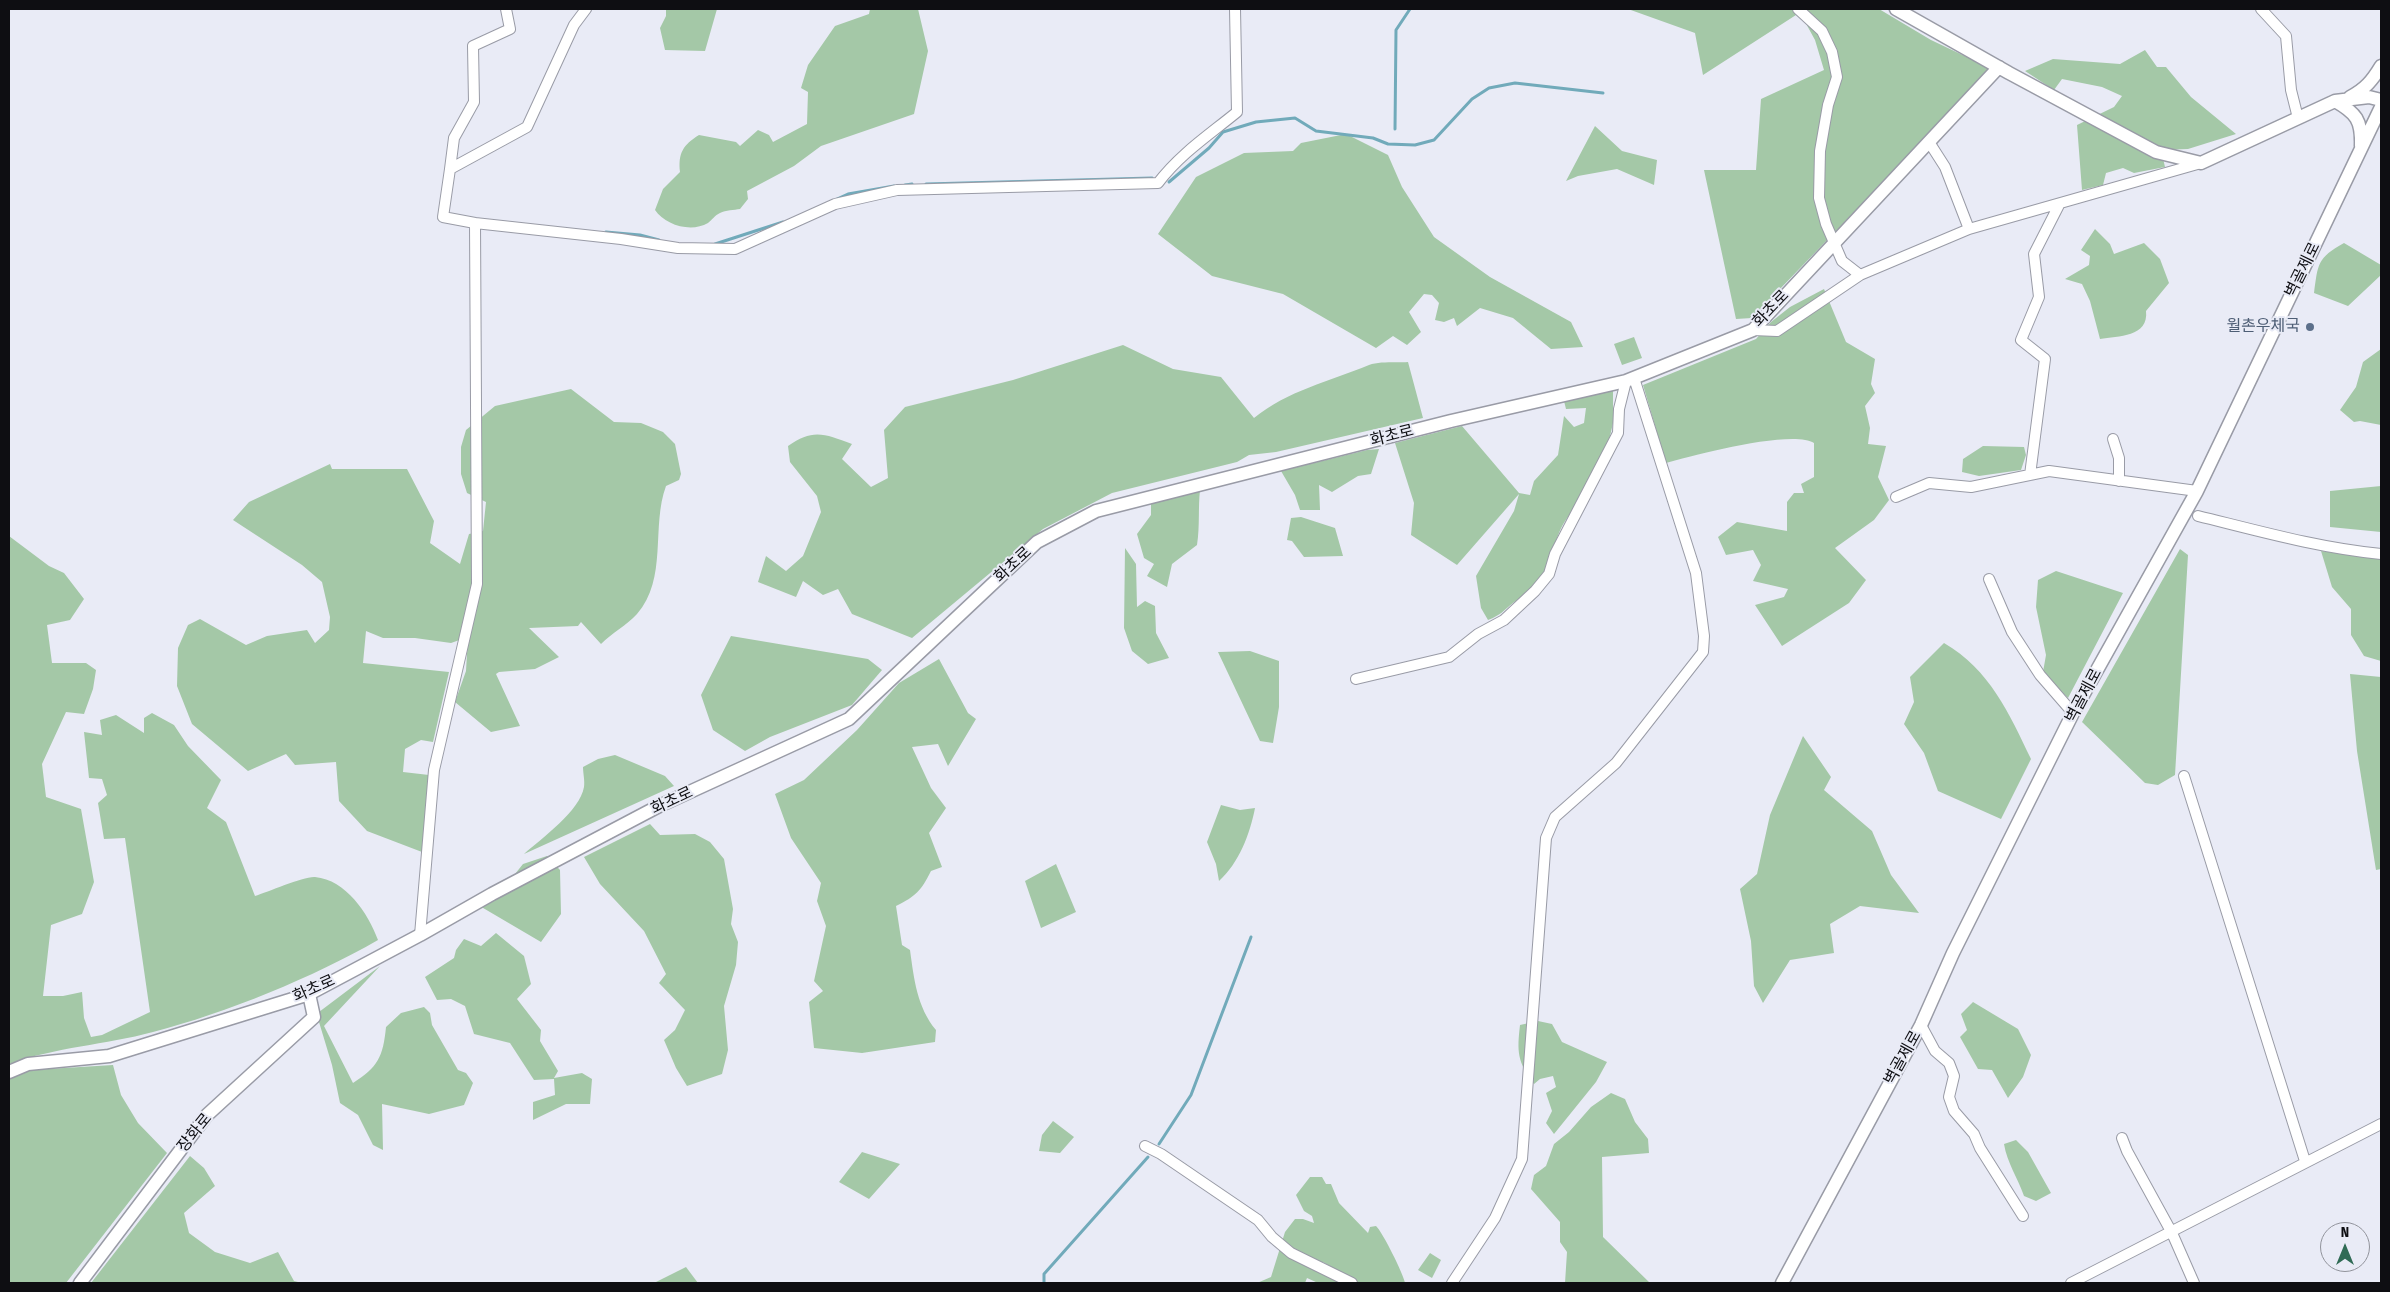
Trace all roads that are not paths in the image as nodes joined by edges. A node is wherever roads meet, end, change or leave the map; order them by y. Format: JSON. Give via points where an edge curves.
{"nodes":[{"id":1,"x":506,"y":9,"type":"edge"},
{"id":2,"x":586,"y":9,"type":"edge"},
{"id":3,"x":1235,"y":9,"type":"edge"},
{"id":4,"x":1798,"y":9,"type":"edge"},
{"id":5,"x":1896,"y":9,"type":"edge"},
{"id":6,"x":2261,"y":9,"type":"edge"},
{"id":7,"x":2381,"y":66,"type":"edge"},
{"id":8,"x":1999,"y":67,"type":"junction"},
{"id":9,"x":2349,"y":98,"type":"junction"},
{"id":10,"x":2381,"y":100,"type":"edge"},
{"id":11,"x":2334,"y":101,"type":"junction"},
{"id":12,"x":2381,"y":107,"type":"edge"},
{"id":13,"x":2298,"y":118,"type":"junction"},
{"id":14,"x":1929,"y":142,"type":"junction"},
{"id":15,"x":2360,"y":151,"type":"junction"},
{"id":16,"x":2201,"y":163,"type":"junction"},
{"id":17,"x":450,"y":169,"type":"junction"},
{"id":18,"x":2059,"y":205,"type":"junction"},
{"id":19,"x":475,"y":223,"type":"junction"},
{"id":20,"x":1970,"y":229,"type":"junction"},
{"id":21,"x":1834,"y":244,"type":"junction"},
{"id":22,"x":1860,"y":276,"type":"junction"},
{"id":23,"x":1753,"y":330,"type":"junction"},
{"id":24,"x":1630,"y":380,"type":"junction"},
{"id":25,"x":2113,"y":439,"type":"dead end"},
{"id":26,"x":2030,"y":474,"type":"junction"},
{"id":27,"x":2118,"y":481,"type":"junction"},
{"id":28,"x":2197,"y":491,"type":"junction"},
{"id":29,"x":1896,"y":497,"type":"dead end"},
{"id":30,"x":2198,"y":516,"type":"dead end"},
{"id":31,"x":2381,"y":554,"type":"edge"},
{"id":32,"x":1989,"y":579,"type":"dead end"},
{"id":33,"x":1356,"y":679,"type":"dead end"},
{"id":34,"x":2074,"y":713,"type":"junction"},
{"id":35,"x":2184,"y":776,"type":"dead end"},
{"id":36,"x":420,"y":935,"type":"junction"},
{"id":37,"x":309,"y":994,"type":"junction"},
{"id":38,"x":1921,"y":1025,"type":"junction"},
{"id":39,"x":9,"y":1072,"type":"edge"},
{"id":40,"x":2381,"y":1124,"type":"edge"},
{"id":41,"x":2122,"y":1138,"type":"dead end"},
{"id":42,"x":1145,"y":1146,"type":"dead end"},
{"id":43,"x":2305,"y":1161,"type":"junction"},
{"id":44,"x":2023,"y":1216,"type":"dead end"},
{"id":45,"x":2172,"y":1233,"type":"junction"},
{"id":46,"x":80,"y":1283,"type":"edge"},
{"id":47,"x":1352,"y":1283,"type":"edge"},
{"id":48,"x":1452,"y":1283,"type":"edge"},
{"id":49,"x":1782,"y":1283,"type":"edge"},
{"id":50,"x":2071,"y":1283,"type":"edge"},
{"id":51,"x":2194,"y":1283,"type":"edge"}],
"edges":[{"from":1,"to":17,"type":"street","via":[[510,30],[473,46],[474,102],[454,138]]},
{"from":2,"to":17,"type":"street","via":[[574,25],[527,127]]},
{"from":3,"to":19,"type":"street","via":[[1237,112],[1168,169],[1158,183],[897,190],[835,204],[734,249],[678,248],[621,238]]},
{"from":4,"to":21,"type":"street","via":[[1822,31],[1832,52],[1837,77],[1828,105],[1820,151],[1819,198]]},
{"from":5,"to":8,"type":"street"},
{"from":6,"to":13,"type":"street","via":[[2286,36],[2291,90]]},
{"from":7,"to":9,"type":"street","via":[[2374,80]]},
{"from":8,"to":14,"type":"street","name":"화초로"},
{"from":8,"to":16,"type":"street","via":[[2156,152]]},
{"from":9,"to":10,"type":"street"},
{"from":9,"to":11,"type":"street"},
{"from":11,"to":13,"type":"street"},
{"from":11,"to":15,"type":"street","via":[[2347,108],[2360,122]]},
{"from":12,"to":15,"type":"street","name":"벽골제로"},
{"from":13,"to":16,"type":"street"},
{"from":14,"to":20,"type":"street","via":[[1945,167]]},
{"from":14,"to":21,"type":"street","name":"화초로"},
{"from":15,"to":28,"type":"street","name":"벽골제로"},
{"from":16,"to":18,"type":"street"},
{"from":17,"to":19,"type":"street","via":[[443,217]]},
{"from":18,"to":20,"type":"street"},
{"from":18,"to":26,"type":"street","via":[[2034,254],[2039,297],[2021,340],[2045,359]]},
{"from":19,"to":36,"type":"street","via":[[477,584],[434,770]]},
{"from":20,"to":22,"type":"street"},
{"from":21,"to":22,"type":"street","via":[[1842,261]]},
{"from":21,"to":23,"type":"street","name":"화초로"},
{"from":22,"to":23,"type":"street","via":[[1777,331]]},
{"from":23,"to":24,"type":"street","name":"화초로"},
{"from":24,"to":33,"type":"street","via":[[1619,409],[1618,433],[1555,554],[1549,574],[1535,591],[1504,620],[1478,634],[1448,657]]},
{"from":24,"to":36,"type":"street","name":"화초로","via":[[1451,421],[1096,512],[1037,542],[849,719],[659,806]]},
{"from":24,"to":48,"type":"street","via":[[1696,573],[1703,652],[1616,763],[1555,817],[1546,838],[1522,1159],[1494,1218]]},
{"from":25,"to":27,"type":"street","via":[[2119,458]]},
{"from":26,"to":27,"type":"street","via":[[2049,471]]},
{"from":26,"to":29,"type":"street","via":[[1972,487],[1929,483]]},
{"from":27,"to":28,"type":"street"},
{"from":28,"to":34,"type":"street","name":"벽골제로"},
{"from":30,"to":31,"type":"street","via":[[2298,540]]},
{"from":32,"to":34,"type":"street","via":[[2012,632],[2040,675]]},
{"from":34,"to":38,"type":"street","name":"벽골제로","via":[[1953,954]]},
{"from":35,"to":43,"type":"street"},
{"from":36,"to":37,"type":"street","name":"화초로"},
{"from":37,"to":39,"type":"street","name":"화초로","via":[[109,1056],[28,1064]]},
{"from":37,"to":46,"type":"street","name":"장화로","via":[[314,1018],[207,1116]]},
{"from":38,"to":44,"type":"street","via":[[1954,1076],[1949,1097],[1954,1111],[1974,1134]]},
{"from":38,"to":49,"type":"street","name":"벽골제로"},
{"from":40,"to":43,"type":"street"},
{"from":41,"to":45,"type":"street"},
{"from":42,"to":47,"type":"street","via":[[1258,1220],[1291,1253]]},
{"from":43,"to":45,"type":"street"},
{"from":45,"to":50,"type":"street"},
{"from":45,"to":51,"type":"street"}]}
